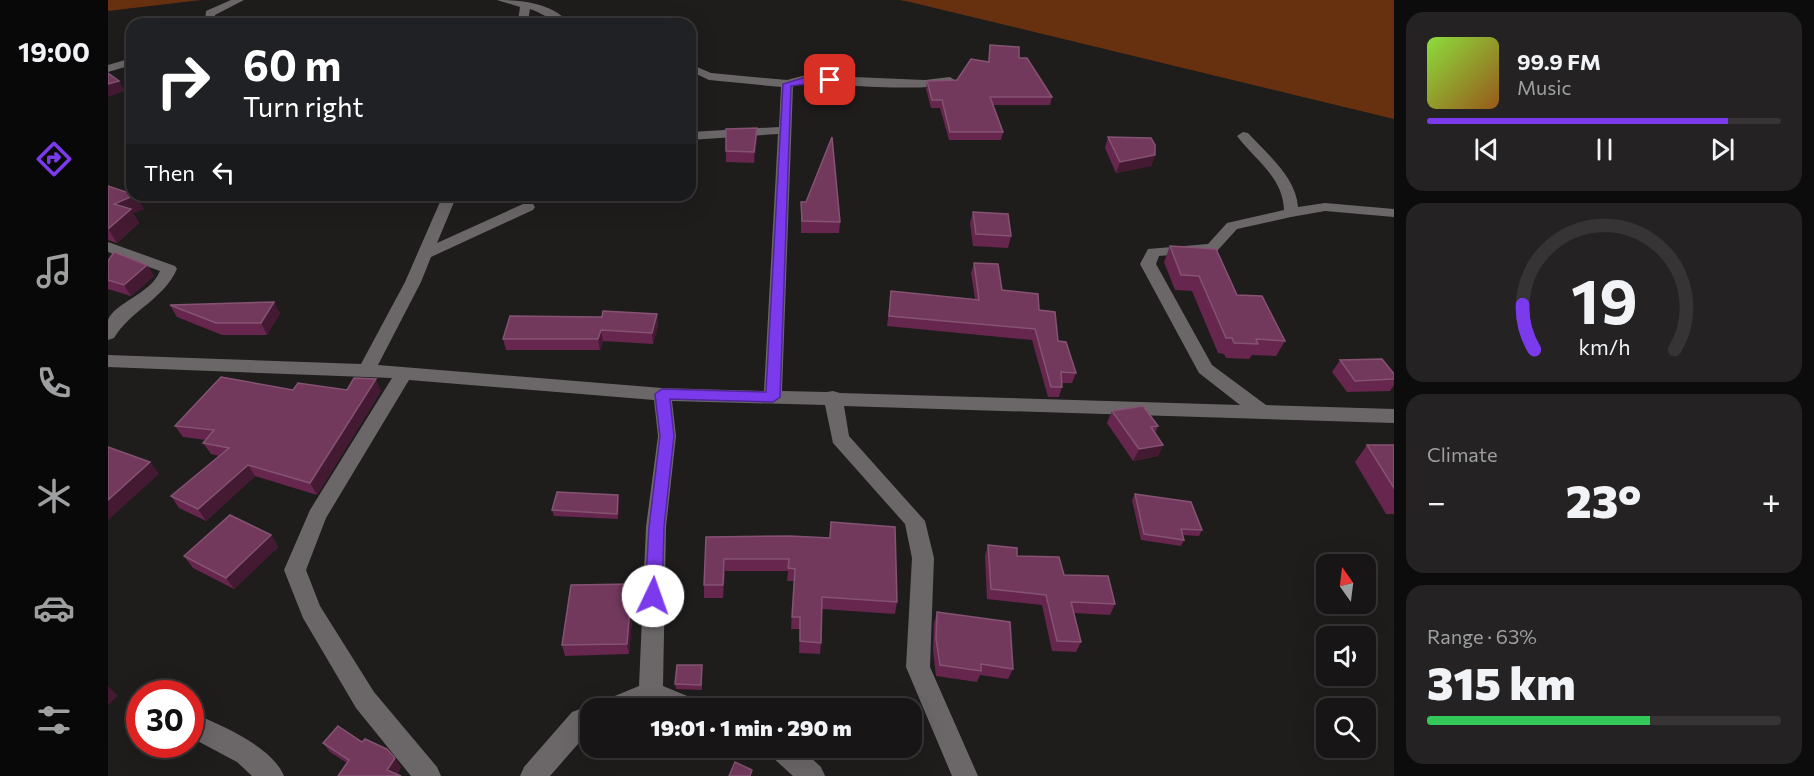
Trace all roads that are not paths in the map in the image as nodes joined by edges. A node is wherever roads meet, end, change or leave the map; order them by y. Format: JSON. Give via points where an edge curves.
{"nodes":[{"id":1,"x":239,"y":0,"type":"edge"},
{"id":2,"x":502,"y":0,"type":"edge"},
{"id":3,"x":525,"y":5,"type":"junction"},
{"id":4,"x":210,"y":18,"type":"edge"},
{"id":5,"x":523,"y":18,"type":"edge"},
{"id":6,"x":559,"y":18,"type":"edge"},
{"id":7,"x":126,"y":62,"type":"edge"},
{"id":8,"x":108,"y":69,"type":"edge"},
{"id":9,"x":696,"y":71,"type":"edge"},
{"id":10,"x":950,"y":81,"type":"edge"},
{"id":11,"x":787,"y":84,"type":"junction"},
{"id":12,"x":785,"y":130,"type":"junction"},
{"id":13,"x":696,"y":136,"type":"edge"},
{"id":14,"x":1243,"y":136,"type":"dead end"},
{"id":15,"x":447,"y":201,"type":"edge"},
{"id":16,"x":528,"y":207,"type":"dead end"},
{"id":17,"x":1291,"y":213,"type":"junction"},
{"id":18,"x":1394,"y":213,"type":"edge"},
{"id":19,"x":108,"y":247,"type":"edge"},
{"id":20,"x":424,"y":255,"type":"junction"},
{"id":21,"x":108,"y":334,"type":"edge"},
{"id":22,"x":108,"y":361,"type":"edge"},
{"id":23,"x":366,"y":370,"type":"junction"},
{"id":24,"x":404,"y":373,"type":"junction"},
{"id":25,"x":662,"y":394,"type":"junction"},
{"id":26,"x":773,"y":397,"type":"junction"},
{"id":27,"x":833,"y":397,"type":"junction"},
{"id":28,"x":1261,"y":411,"type":"junction"},
{"id":29,"x":1394,"y":416,"type":"edge"},
{"id":30,"x":651,"y":693,"type":"junction"},
{"id":31,"x":639,"y":698,"type":"edge"},
{"id":32,"x":663,"y":698,"type":"edge"},
{"id":33,"x":580,"y":723,"type":"edge"},
{"id":34,"x":204,"y":731,"type":"edge"},
{"id":35,"x":792,"y":758,"type":"edge"},
{"id":36,"x":271,"y":776,"type":"edge"},
{"id":37,"x":428,"y":776,"type":"edge"},
{"id":38,"x":533,"y":776,"type":"edge"},
{"id":39,"x":812,"y":776,"type":"edge"},
{"id":40,"x":965,"y":776,"type":"edge"}],
"edges":[{"from":1,"to":4,"type":"street","via":[[210,13]]},
{"from":2,"to":3,"type":"street"},
{"from":3,"to":5,"type":"street"},
{"from":3,"to":6,"type":"street"},
{"from":7,"to":8,"type":"street"},
{"from":9,"to":11,"type":"street","via":[[709,76]]},
{"from":10,"to":11,"type":"street","via":[[925,84],[806,79]]},
{"from":11,"to":12,"type":"street"},
{"from":12,"to":13,"type":"street"},
{"from":12,"to":26,"type":"street"},
{"from":14,"to":17,"type":"street","via":[[1275,171],[1292,201]]},
{"from":15,"to":20,"type":"street"},
{"from":16,"to":20,"type":"street"},
{"from":17,"to":18,"type":"street","via":[[1325,207]]},
{"from":17,"to":28,"type":"street","via":[[1232,226],[1212,248],[1153,252],[1148,264],[1205,369]]},
{"from":19,"to":21,"type":"street","via":[[169,269],[164,282],[122,315]]},
{"from":20,"to":23,"type":"street"},
{"from":22,"to":23,"type":"street"},
{"from":23,"to":24,"type":"street"},
{"from":24,"to":25,"type":"street"},
{"from":24,"to":37,"type":"street","via":[[317,516],[296,570],[311,611],[365,700]]},
{"from":25,"to":26,"type":"street"},
{"from":25,"to":30,"type":"street","via":[[667,436],[656,527]]},
{"from":26,"to":27,"type":"street"},
{"from":27,"to":28,"type":"street"},
{"from":27,"to":40,"type":"street","via":[[840,438],[915,521],[923,558],[918,667]]},
{"from":28,"to":29,"type":"street"},
{"from":30,"to":31,"type":"street"},
{"from":30,"to":32,"type":"street"},
{"from":33,"to":38,"type":"street"},
{"from":34,"to":36,"type":"street","via":[[246,753]]},
{"from":35,"to":39,"type":"street"}]}
